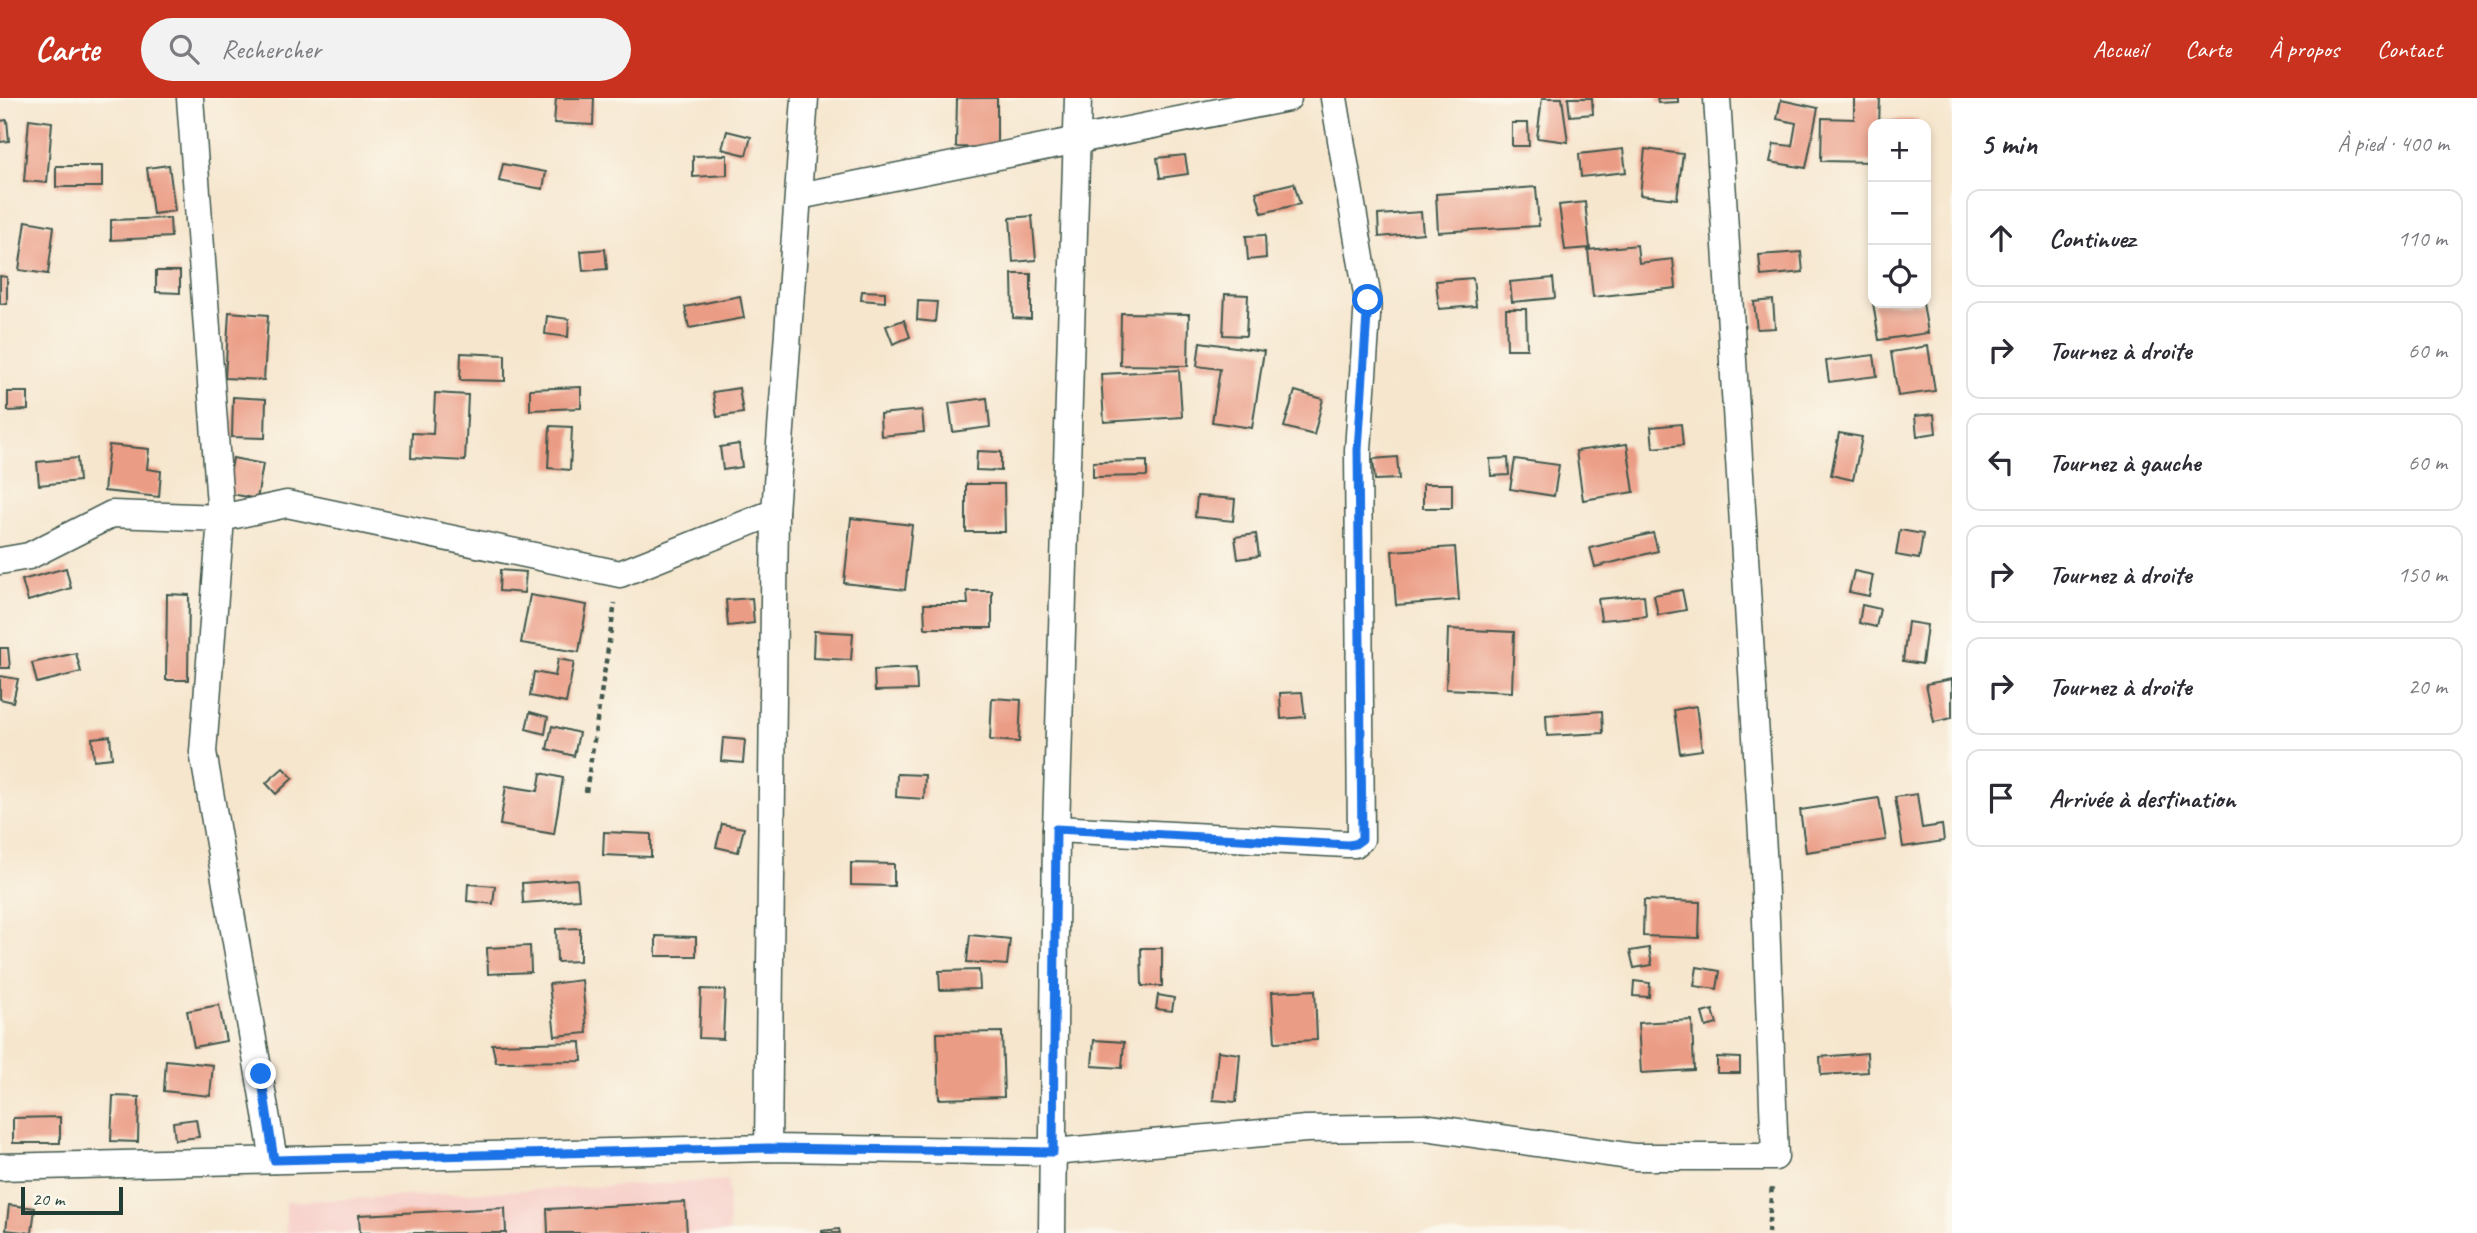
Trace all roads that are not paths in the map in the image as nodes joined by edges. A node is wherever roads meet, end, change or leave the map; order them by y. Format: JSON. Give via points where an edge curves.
{"nodes":[{"id":1,"x":190,"y":98,"type":"edge"},
{"id":2,"x":805,"y":98,"type":"edge"},
{"id":3,"x":1078,"y":98,"type":"edge"},
{"id":4,"x":1287,"y":98,"type":"edge"},
{"id":5,"x":1334,"y":98,"type":"edge"},
{"id":6,"x":1717,"y":98,"type":"edge"},
{"id":7,"x":1076,"y":140,"type":"junction"},
{"id":8,"x":799,"y":197,"type":"junction"},
{"id":9,"x":775,"y":512,"type":"junction"},
{"id":10,"x":221,"y":518,"type":"junction"},
{"id":11,"x":0,"y":561,"type":"edge"},
{"id":12,"x":1056,"y":829,"type":"junction"},
{"id":13,"x":768,"y":1148,"type":"junction"},
{"id":14,"x":1053,"y":1152,"type":"junction"},
{"id":15,"x":274,"y":1160,"type":"junction"},
{"id":16,"x":0,"y":1167,"type":"edge"},
{"id":17,"x":1052,"y":1233,"type":"edge"}],
"edges":[{"from":1,"to":10,"type":"street"},
{"from":2,"to":8,"type":"street"},
{"from":3,"to":7,"type":"street"},
{"from":4,"to":7,"type":"street"},
{"from":5,"to":12,"type":"street","via":[[1368,300],[1358,450],[1362,839],[1348,845]]},
{"from":6,"to":14,"type":"street","via":[[1762,826],[1775,1157],[1635,1157],[1424,1127],[1306,1129]]},
{"from":7,"to":8,"type":"street"},
{"from":7,"to":12,"type":"street"},
{"from":8,"to":9,"type":"street"},
{"from":9,"to":10,"type":"street","via":[[620,574],[287,504]]},
{"from":9,"to":13,"type":"street"},
{"from":10,"to":11,"type":"street","via":[[112,514],[29,556]]},
{"from":10,"to":15,"type":"street","via":[[203,752]]},
{"from":12,"to":14,"type":"street"},
{"from":13,"to":14,"type":"street"},
{"from":13,"to":15,"type":"street"},
{"from":14,"to":17,"type":"street"},
{"from":15,"to":16,"type":"street"}]}
